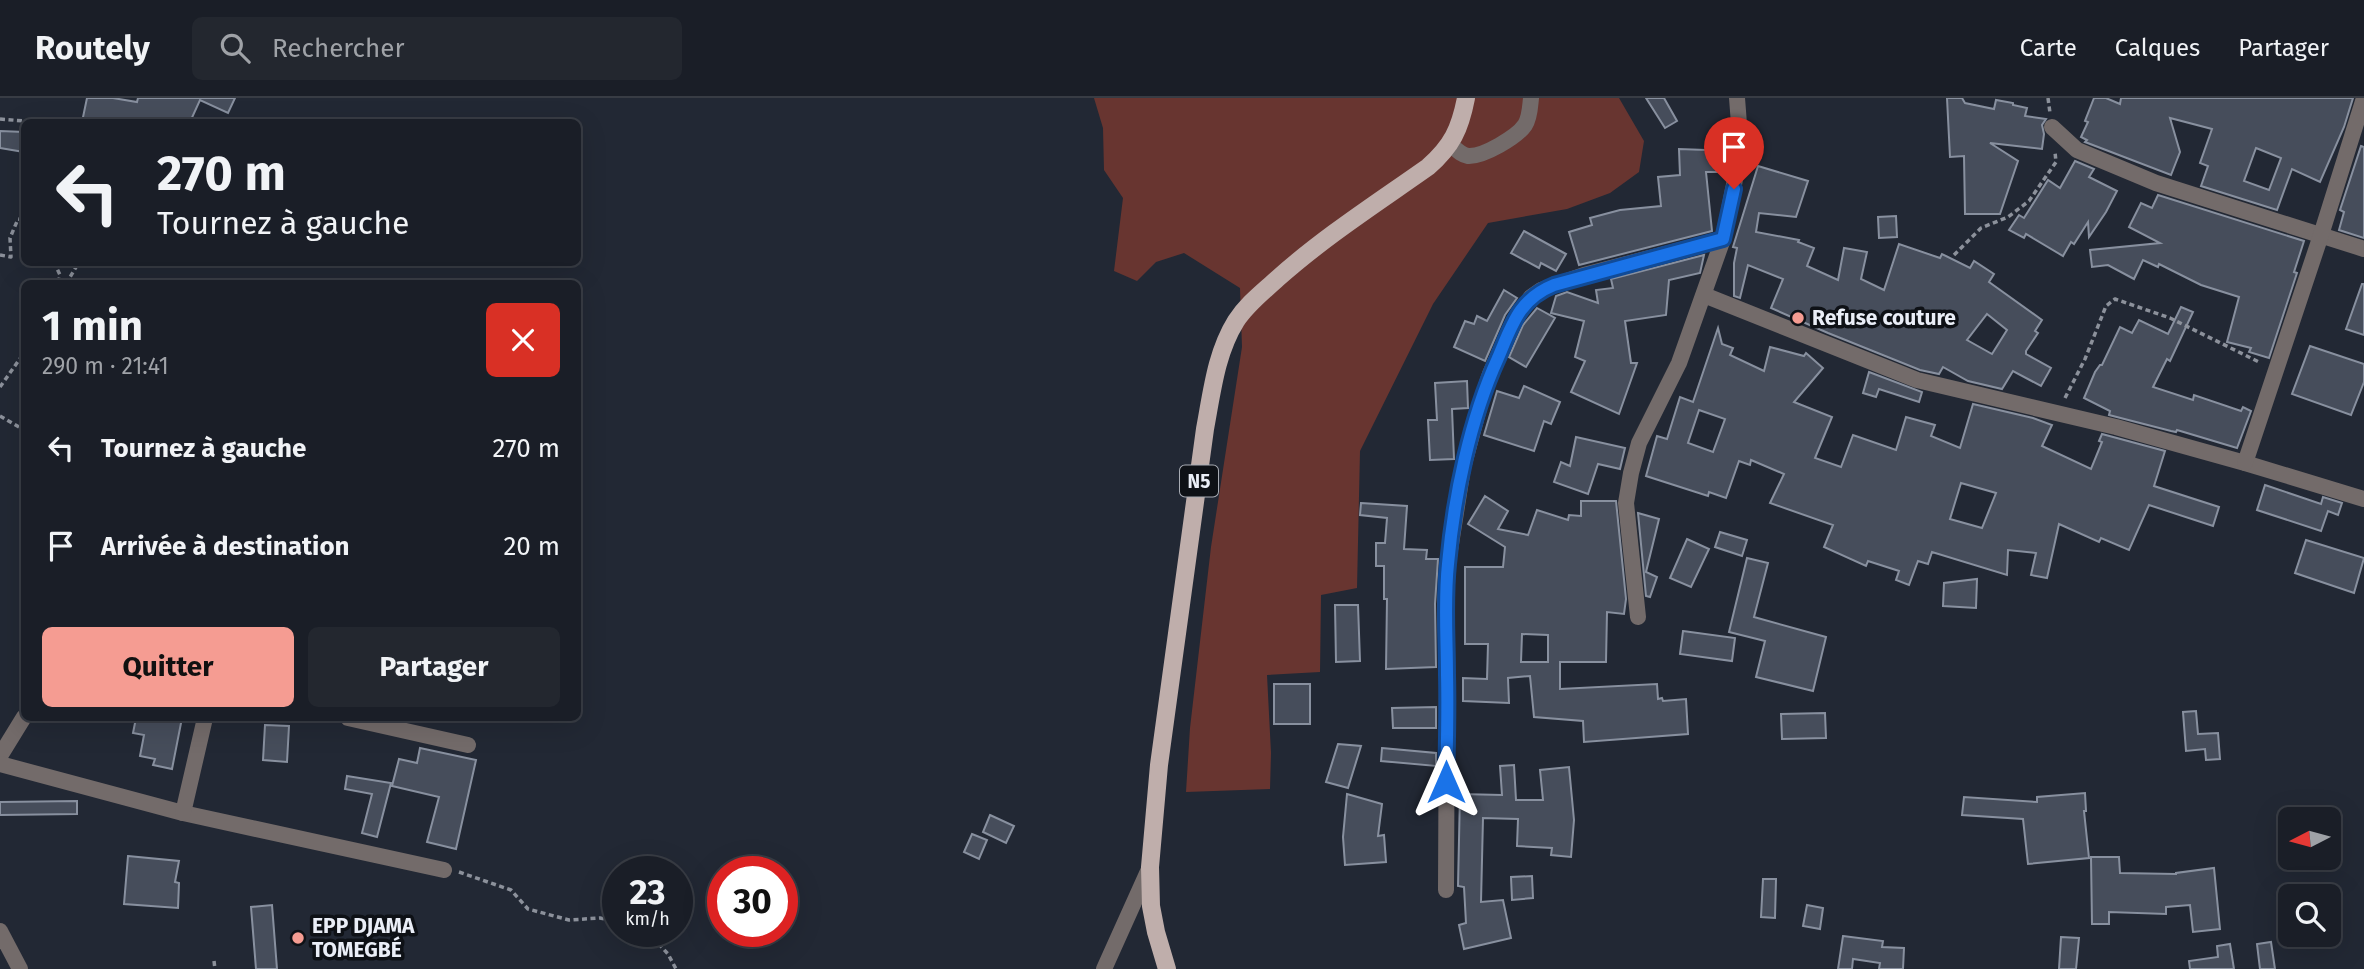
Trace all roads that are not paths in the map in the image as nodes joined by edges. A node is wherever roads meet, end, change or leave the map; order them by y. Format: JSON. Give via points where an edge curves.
{"nodes":[{"id":1,"x":1466,"y":98,"type":"edge"},
{"id":2,"x":1531,"y":98,"type":"edge"},
{"id":3,"x":1737,"y":98,"type":"edge"},
{"id":4,"x":2364,"y":98,"type":"edge"},
{"id":5,"x":2052,"y":127,"type":"road end"},
{"id":6,"x":1450,"y":144,"type":"junction"},
{"id":7,"x":2321,"y":235,"type":"junction"},
{"id":8,"x":1723,"y":239,"type":"junction"},
{"id":9,"x":2364,"y":249,"type":"edge"},
{"id":10,"x":1704,"y":295,"type":"junction"},
{"id":11,"x":2245,"y":463,"type":"junction"},
{"id":12,"x":2364,"y":499,"type":"edge"},
{"id":13,"x":1638,"y":617,"type":"dead end"},
{"id":14,"x":22,"y":721,"type":"edge"},
{"id":15,"x":204,"y":721,"type":"edge"},
{"id":16,"x":380,"y":721,"type":"edge"},
{"id":17,"x":412,"y":724,"type":"edge"},
{"id":18,"x":468,"y":745,"type":"dead end"},
{"id":19,"x":0,"y":756,"type":"edge"},
{"id":20,"x":0,"y":764,"type":"edge"},
{"id":21,"x":183,"y":813,"type":"junction"},
{"id":22,"x":1150,"y":867,"type":"junction"},
{"id":23,"x":444,"y":870,"type":"road end"},
{"id":24,"x":1446,"y":890,"type":"dead end"},
{"id":25,"x":0,"y":931,"type":"edge"},
{"id":26,"x":20,"y":969,"type":"edge"},
{"id":27,"x":1104,"y":969,"type":"edge"},
{"id":28,"x":1167,"y":969,"type":"edge"}],
"edges":[{"from":1,"to":6,"type":"main road","number":"N5"},
{"from":2,"to":6,"type":"street","via":[[1527,122],[1504,142],[1470,156]]},
{"from":3,"to":8,"type":"street","via":[[1741,150]]},
{"from":4,"to":7,"type":"street"},
{"from":5,"to":7,"type":"street","via":[[2077,149],[2156,183]]},
{"from":6,"to":22,"type":"main road","number":"N5","via":[[1428,167],[1293,264],[1249,304],[1228,336],[1205,429]]},
{"from":7,"to":9,"type":"street"},
{"from":7,"to":11,"type":"street"},
{"from":8,"to":10,"type":"street"},
{"from":8,"to":24,"type":"street","via":[[1541,290],[1514,320],[1490,374],[1463,468],[1448,563]]},
{"from":10,"to":11,"type":"street","via":[[1917,380]]},
{"from":10,"to":13,"type":"street","via":[[1679,363],[1639,443],[1631,473],[1626,503]]},
{"from":11,"to":12,"type":"street"},
{"from":14,"to":19,"type":"street"},
{"from":15,"to":21,"type":"street"},
{"from":16,"to":17,"type":"street"},
{"from":17,"to":18,"type":"street"},
{"from":20,"to":21,"type":"street"},
{"from":21,"to":23,"type":"street"},
{"from":22,"to":27,"type":"street"},
{"from":22,"to":28,"type":"main road","number":"N5","via":[[1151,906]]},
{"from":25,"to":26,"type":"street"}]}
